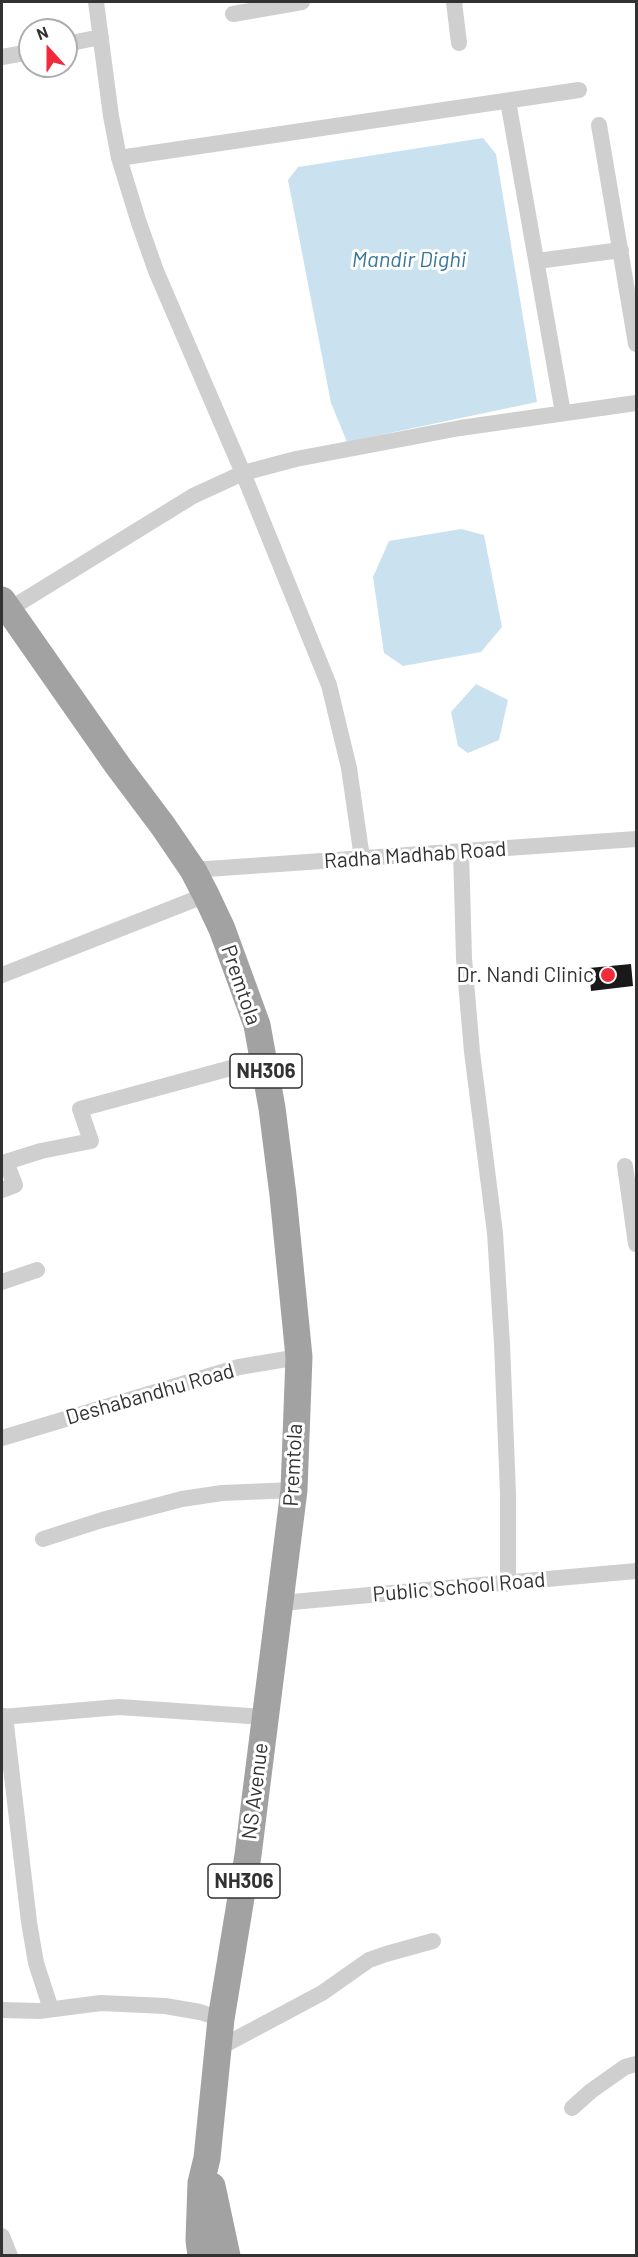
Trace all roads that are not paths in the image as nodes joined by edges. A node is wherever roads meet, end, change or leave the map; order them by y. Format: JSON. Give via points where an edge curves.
{"nodes":[{"id":1,"x":96,"y":2,"type":"edge"},
{"id":2,"x":302,"y":2,"type":"edge"},
{"id":3,"x":454,"y":2,"type":"edge"},
{"id":4,"x":233,"y":14,"type":"dead end"},
{"id":5,"x":100,"y":37,"type":"junction"},
{"id":6,"x":78,"y":42,"type":"edge"},
{"id":7,"x":459,"y":43,"type":"dead end"},
{"id":8,"x":18,"y":54,"type":"edge"},
{"id":9,"x":2,"y":57,"type":"edge"},
{"id":10,"x":579,"y":90,"type":"dead end"},
{"id":11,"x":508,"y":100,"type":"junction"},
{"id":12,"x":599,"y":125,"type":"dead end"},
{"id":13,"x":119,"y":158,"type":"junction"},
{"id":14,"x":621,"y":250,"type":"junction"},
{"id":15,"x":537,"y":261,"type":"junction"},
{"id":16,"x":636,"y":344,"type":"edge"},
{"id":17,"x":636,"y":403,"type":"edge"},
{"id":18,"x":563,"y":413,"type":"junction"},
{"id":19,"x":243,"y":473,"type":"junction"},
{"id":20,"x":5,"y":605,"type":"edge"},
{"id":21,"x":636,"y":839,"type":"edge"},
{"id":22,"x":460,"y":851,"type":"junction"},
{"id":23,"x":362,"y":858,"type":"junction"},
{"id":24,"x":193,"y":870,"type":"junction"},
{"id":25,"x":206,"y":895,"type":"junction"},
{"id":26,"x":2,"y":975,"type":"edge"},
{"id":27,"x":264,"y":1059,"type":"junction"},
{"id":28,"x":625,"y":1166,"type":"dead end"},
{"id":29,"x":2,"y":1190,"type":"edge"},
{"id":30,"x":636,"y":1244,"type":"edge"},
{"id":31,"x":37,"y":1270,"type":"dead end"},
{"id":32,"x":2,"y":1282,"type":"edge"},
{"id":33,"x":299,"y":1357,"type":"junction"},
{"id":34,"x":2,"y":1438,"type":"edge"},
{"id":35,"x":294,"y":1490,"type":"junction"},
{"id":36,"x":43,"y":1539,"type":"dead end"},
{"id":37,"x":636,"y":1571,"type":"edge"},
{"id":38,"x":508,"y":1584,"type":"junction"},
{"id":39,"x":281,"y":1603,"type":"junction"},
{"id":40,"x":3,"y":1717,"type":"edge"},
{"id":41,"x":264,"y":1717,"type":"junction"},
{"id":42,"x":433,"y":1941,"type":"dead end"},
{"id":43,"x":51,"y":2009,"type":"junction"},
{"id":44,"x":2,"y":2010,"type":"edge"},
{"id":45,"x":221,"y":2019,"type":"junction"},
{"id":46,"x":217,"y":2049,"type":"junction"},
{"id":47,"x":636,"y":2064,"type":"edge"},
{"id":48,"x":572,"y":2108,"type":"dead end"},
{"id":49,"x":207,"y":2158,"type":"junction"},
{"id":50,"x":2,"y":2236,"type":"edge"},
{"id":51,"x":10,"y":2256,"type":"edge"},
{"id":52,"x":201,"y":2256,"type":"edge"},
{"id":53,"x":227,"y":2256,"type":"edge"}],
"edges":[{"from":1,"to":5,"type":"street"},
{"from":2,"to":4,"type":"street"},
{"from":3,"to":7,"type":"street"},
{"from":5,"to":6,"type":"street"},
{"from":5,"to":13,"type":"street"},
{"from":8,"to":9,"type":"street"},
{"from":10,"to":11,"type":"street"},
{"from":11,"to":13,"type":"street"},
{"from":11,"to":15,"type":"street"},
{"from":12,"to":14,"type":"street"},
{"from":13,"to":19,"type":"street","via":[[156,270]]},
{"from":14,"to":15,"type":"street"},
{"from":14,"to":16,"type":"street"},
{"from":15,"to":18,"type":"street"},
{"from":17,"to":18,"type":"street"},
{"from":18,"to":19,"type":"street","via":[[460,428]]},
{"from":19,"to":20,"type":"street","via":[[193,496]]},
{"from":19,"to":23,"type":"street","via":[[329,685],[349,768]]},
{"from":20,"to":24,"type":"highway","name":"Premtola","number":"NH306"},
{"from":21,"to":22,"type":"street","name":"Radha Madhab Road"},
{"from":22,"to":23,"type":"street","name":"Radha Madhab Road"},
{"from":22,"to":38,"type":"street","via":[[472,1052],[496,1244],[508,1493]]},
{"from":23,"to":24,"type":"street","name":"Radha Madhab Road"},
{"from":24,"to":25,"type":"highway","name":"Premtola","number":"NH306"},
{"from":25,"to":26,"type":"street"},
{"from":25,"to":27,"type":"highway","name":"Premtola","number":"NH306","via":[[254,1017]]},
{"from":27,"to":29,"type":"street","via":[[80,1109],[91,1141],[6,1162],[15,1185]]},
{"from":27,"to":33,"type":"highway","name":"Premtola","number":"NH306","via":[[283,1195]]},
{"from":28,"to":30,"type":"street"},
{"from":31,"to":32,"type":"street"},
{"from":33,"to":34,"type":"street","name":"Deshabandhu Road","via":[[239,1367]]},
{"from":33,"to":35,"type":"highway","name":"Premtola","number":"NH306"},
{"from":35,"to":36,"type":"street","via":[[182,1499]]},
{"from":35,"to":39,"type":"highway","name":"Premtola","number":"NH306"},
{"from":37,"to":38,"type":"street","name":"Public School Road"},
{"from":38,"to":39,"type":"street","name":"Public School Road"},
{"from":39,"to":41,"type":"highway","name":"NS Avenue","number":"NH306"},
{"from":40,"to":41,"type":"street","via":[[120,1707]]},
{"from":40,"to":43,"type":"street","via":[[29,1922],[36,1963]]},
{"from":41,"to":45,"type":"highway","name":"NS Avenue","number":"NH306","via":[[248,1855]]},
{"from":42,"to":46,"type":"street","via":[[369,1960],[322,1993]]},
{"from":43,"to":44,"type":"street"},
{"from":43,"to":45,"type":"street","via":[[102,2003],[149,2005]]},
{"from":45,"to":46,"type":"highway","name":"NS Avenue","number":"NH306"},
{"from":46,"to":49,"type":"highway","name":"NS Avenue","number":"NH306"},
{"from":47,"to":48,"type":"street","via":[[625,2067]]},
{"from":49,"to":52,"type":"highway","name":"NS Avenue","number":"NH306","via":[[201,2182]]},
{"from":49,"to":53,"type":"highway","name":"NS Avenue","number":"NH306"},
{"from":50,"to":51,"type":"street"}]}
